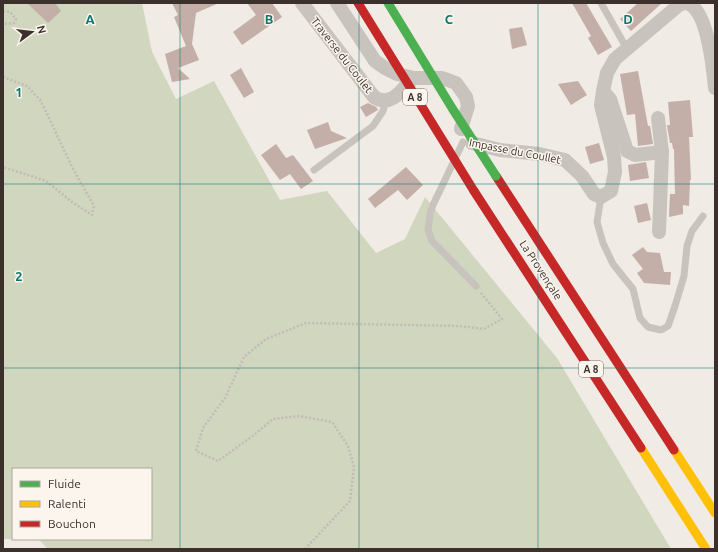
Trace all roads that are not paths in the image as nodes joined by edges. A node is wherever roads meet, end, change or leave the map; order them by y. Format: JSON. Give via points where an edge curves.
{"nodes":[{"id":1,"x":302,"y":3,"type":"edge"},
{"id":2,"x":337,"y":3,"type":"edge"},
{"id":3,"x":358,"y":3,"type":"edge"},
{"id":4,"x":388,"y":3,"type":"edge"},
{"id":5,"x":601,"y":3,"type":"edge"},
{"id":6,"x":685,"y":3,"type":"edge"},
{"id":7,"x":627,"y":49,"type":"junction"},
{"id":8,"x":414,"y":78,"type":"junction"},
{"id":9,"x":715,"y":88,"type":"edge"},
{"id":10,"x":603,"y":91,"type":"junction"},
{"id":11,"x":386,"y":101,"type":"junction"},
{"id":12,"x":658,"y":118,"type":"dead end"},
{"id":13,"x":463,"y":142,"type":"junction"},
{"id":14,"x":662,"y":152,"type":"junction"},
{"id":15,"x":314,"y":170,"type":"dead end"},
{"id":16,"x":601,"y":197,"type":"junction"},
{"id":17,"x":703,"y":216,"type":"dead end"},
{"id":18,"x":659,"y":232,"type":"dead end"},
{"id":19,"x":476,"y":286,"type":"road end"},
{"id":20,"x":715,"y":513,"type":"edge"},
{"id":21,"x":706,"y":549,"type":"edge"}],
"edges":[{"from":1,"to":11,"type":"street","name":"Traverse du Coulet","via":[[374,97]]},
{"from":2,"to":8,"type":"street","name":"Impasse du Coullet","via":[[375,60],[396,74]]},
{"from":3,"to":21,"type":"highway","name":"La Provençale","number":"A 8","bridge":true,"via":[[474,191]]},
{"from":4,"to":20,"type":"highway","name":"La Provençale","number":"A 8","bridge":true,"via":[[452,108]]},
{"from":5,"to":7,"type":"lane"},
{"from":6,"to":7,"type":"street","via":[[679,5]]},
{"from":6,"to":9,"type":"street","via":[[692,5],[701,18],[711,54]]},
{"from":7,"to":10,"type":"street","via":[[615,59]]},
{"from":8,"to":11,"type":"street","via":[[396,96]]},
{"from":8,"to":13,"type":"street","name":"Impasse du Coullet","via":[[442,78],[456,83],[463,91],[468,106],[459,137]]},
{"from":10,"to":14,"type":"street","via":[[610,99],[627,151],[635,155]]},
{"from":10,"to":16,"type":"street","via":[[601,105],[614,157],[615,172],[611,191]]},
{"from":11,"to":15,"type":"lane","via":[[383,111],[372,126]]},
{"from":12,"to":14,"type":"street"},
{"from":13,"to":16,"type":"street","name":"Impasse du Coullet","via":[[565,160],[582,176],[594,194]]},
{"from":13,"to":19,"type":"lane","name":"Impasse du Coullet","via":[[433,205],[428,230],[432,241]]},
{"from":14,"to":18,"type":"street"},
{"from":16,"to":17,"type":"lane","via":[[597,222],[603,243],[613,264],[633,289],[640,318],[648,327],[661,330],[668,326],[684,276],[687,246],[692,231]]}]}
